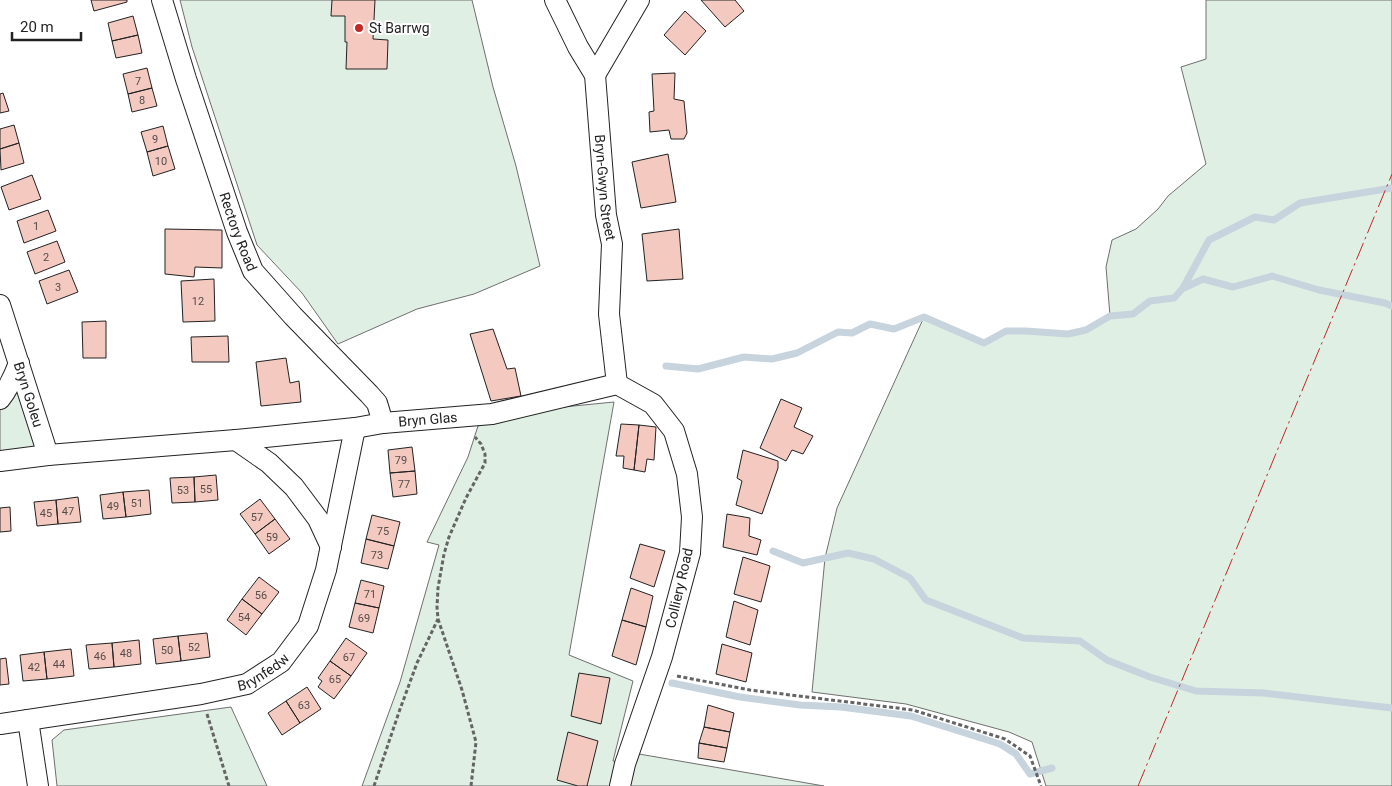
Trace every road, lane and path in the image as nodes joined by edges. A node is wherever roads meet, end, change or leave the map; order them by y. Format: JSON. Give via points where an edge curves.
{"nodes":[{"id":1,"x":162,"y":0,"type":"edge"},
{"id":2,"x":555,"y":0,"type":"edge"},
{"id":3,"x":640,"y":0,"type":"edge"},
{"id":4,"x":595,"y":75,"type":"junction"},
{"id":5,"x":0,"y":304,"type":"edge"},
{"id":6,"x":19,"y":363,"type":"junction"},
{"id":7,"x":617,"y":384,"type":"junction"},
{"id":8,"x":0,"y":399,"type":"edge"},
{"id":9,"x":458,"y":416,"type":"junction"},
{"id":10,"x":383,"y":423,"type":"junction"},
{"id":11,"x":355,"y":428,"type":"junction"},
{"id":12,"x":236,"y":440,"type":"junction"},
{"id":13,"x":48,"y":455,"type":"junction"},
{"id":14,"x":0,"y":462,"type":"edge"},
{"id":15,"x":331,"y":547,"type":"junction"},
{"id":16,"x":438,"y":619,"type":"junction"},
{"id":17,"x":657,"y":672,"type":"junction"},
{"id":18,"x":201,"y":694,"type":"junction"},
{"id":19,"x":28,"y":720,"type":"junction"},
{"id":20,"x":0,"y":724,"type":"edge"},
{"id":21,"x":38,"y":786,"type":"edge"},
{"id":22,"x":229,"y":786,"type":"edge"},
{"id":23,"x":374,"y":786,"type":"edge"},
{"id":24,"x":471,"y":786,"type":"edge"},
{"id":25,"x":620,"y":786,"type":"edge"},
{"id":26,"x":1041,"y":786,"type":"edge"}],
"edges":[{"from":1,"to":10,"type":"street","name":"Rectory Road","via":[[253,272],[369,394]]},
{"from":2,"to":4,"type":"street","name":"Bryn-Gwyn Street"},
{"from":3,"to":4,"type":"street"},
{"from":4,"to":7,"type":"street","name":"Bryn-Gwyn Street","via":[[606,215],[612,244],[609,314]]},
{"from":5,"to":6,"type":"street","name":"Bryn Goleu"},
{"from":6,"to":8,"type":"street"},
{"from":6,"to":13,"type":"street","name":"Bryn Goleu"},
{"from":7,"to":9,"type":"street","name":"Bryn Glas","via":[[492,414]]},
{"from":7,"to":17,"type":"street","name":"Colliery Road","via":[[653,404],[674,431],[687,474],[692,517],[690,553]]},
{"from":9,"to":10,"type":"street","name":"Bryn Glas"},
{"from":9,"to":16,"type":"path","via":[[486,454],[485,463],[466,498],[444,554],[438,588]]},
{"from":10,"to":11,"type":"street","name":"Bryn Glas"},
{"from":11,"to":12,"type":"street","name":"Bryn Glas"},
{"from":11,"to":15,"type":"street","name":"Brynfedw"},
{"from":12,"to":13,"type":"street","name":"Bryn Glas"},
{"from":12,"to":15,"type":"street","via":[[270,463],[294,487],[318,519]]},
{"from":13,"to":14,"type":"street","name":"Bryn Glas"},
{"from":15,"to":18,"type":"street","name":"Brynfedw","via":[[308,626],[281,662],[247,684]]},
{"from":16,"to":23,"type":"path","via":[[417,663]]},
{"from":16,"to":24,"type":"path","via":[[476,742]]},
{"from":17,"to":25,"type":"street","name":"Colliery Road"},
{"from":17,"to":26,"type":"path","via":[[750,690],[914,710],[1005,739],[1030,756]]},
{"from":18,"to":19,"type":"street","name":"Brynfedw"},
{"from":18,"to":22,"type":"path"},
{"from":19,"to":20,"type":"street","name":"Brynfedw"},
{"from":19,"to":21,"type":"street"}]}
